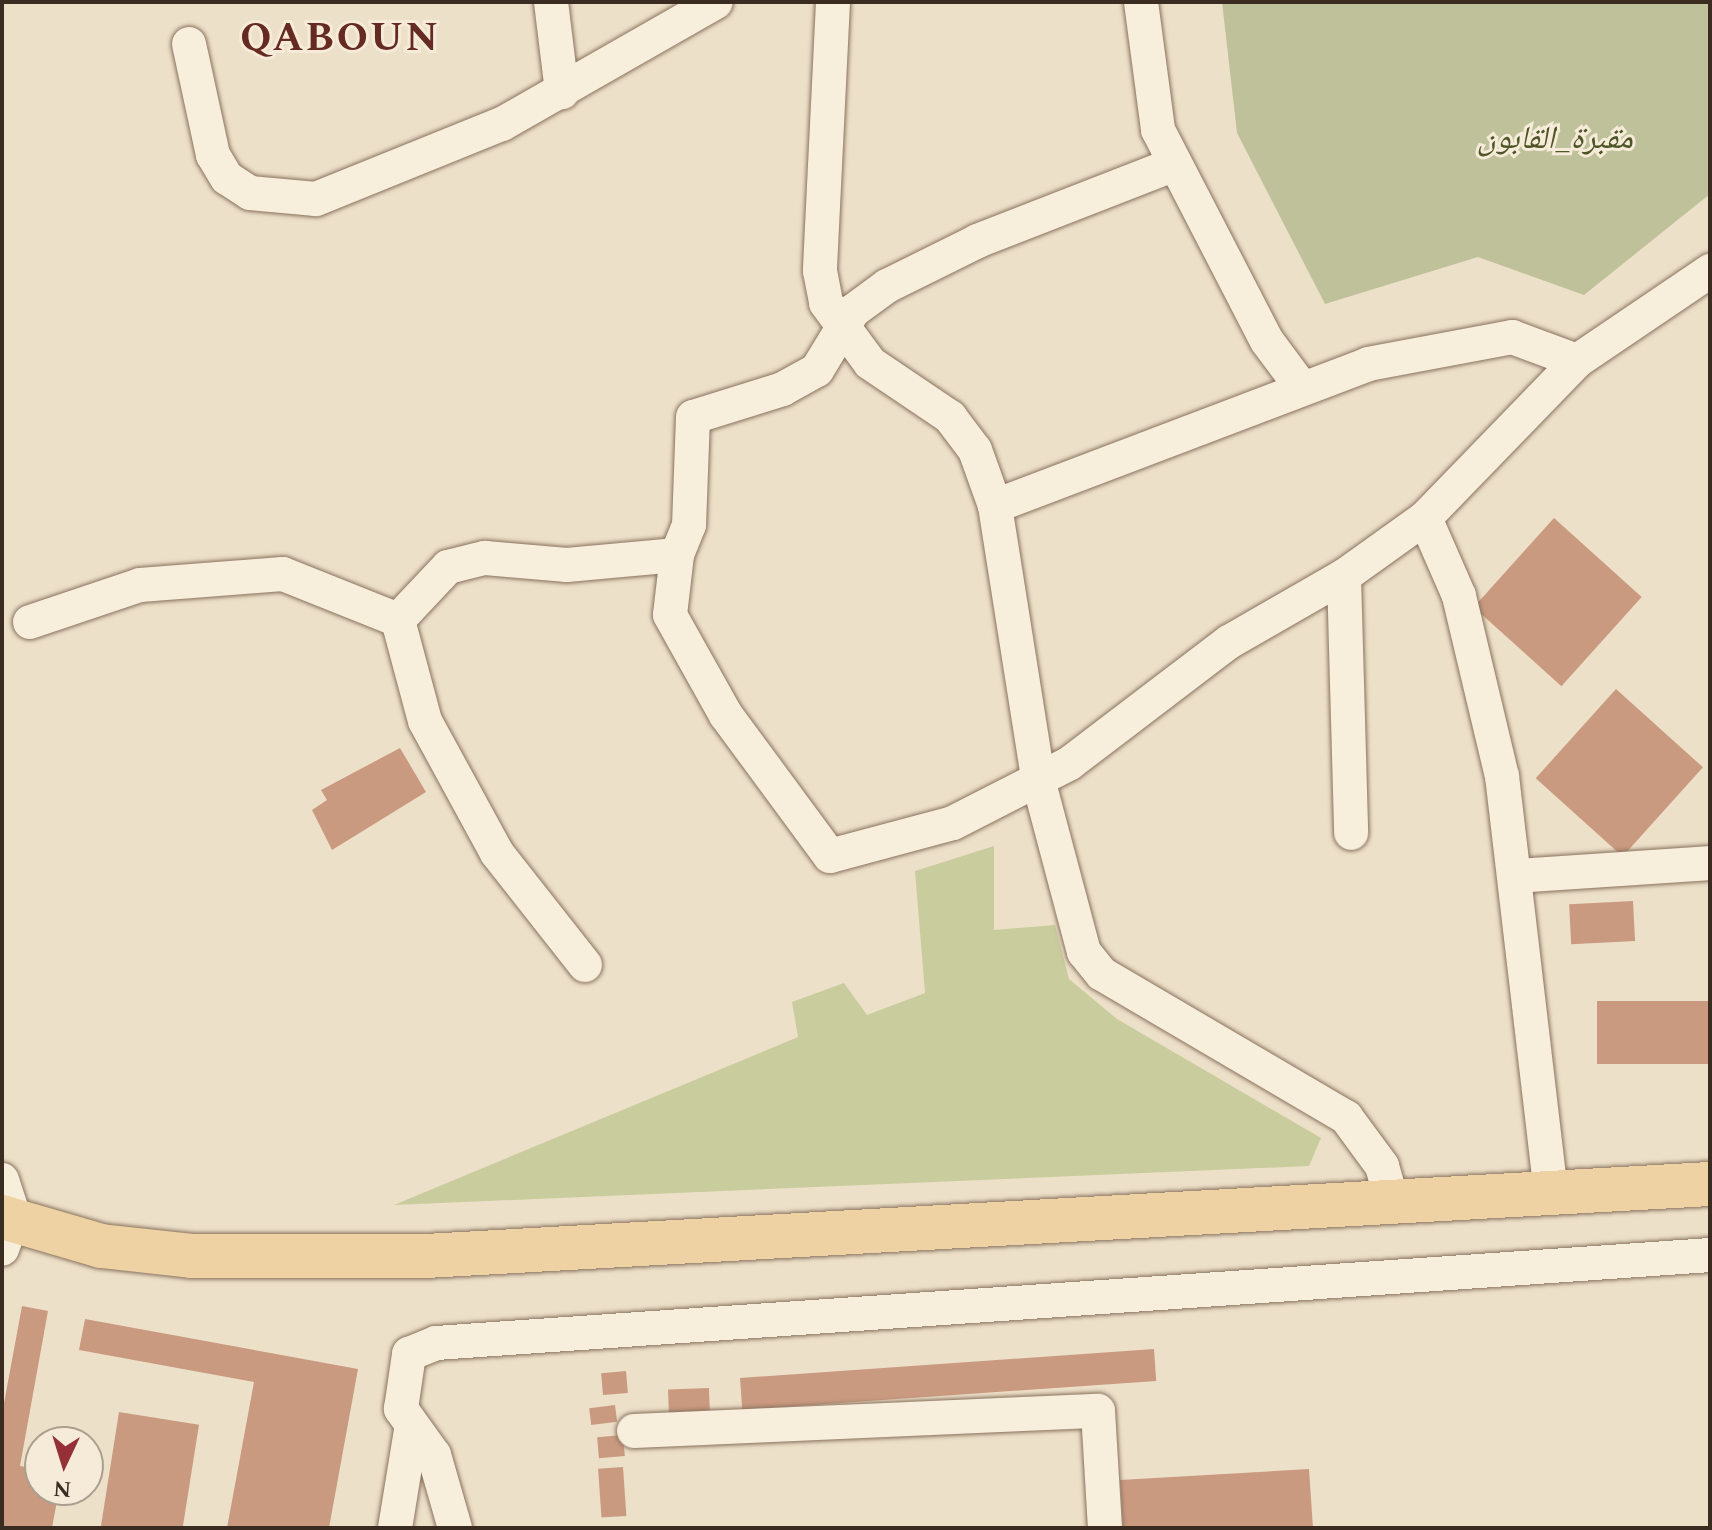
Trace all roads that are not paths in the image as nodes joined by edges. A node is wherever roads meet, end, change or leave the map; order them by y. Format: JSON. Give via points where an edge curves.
{"nodes":[{"id":1,"x":551,"y":2,"type":"edge"},
{"id":2,"x":716,"y":2,"type":"edge"},
{"id":3,"x":833,"y":2,"type":"edge"},
{"id":4,"x":1141,"y":2,"type":"edge"},
{"id":5,"x":189,"y":44,"type":"dead end"},
{"id":6,"x":562,"y":92,"type":"junction"},
{"id":7,"x":1175,"y":164,"type":"junction"},
{"id":8,"x":1710,"y":271,"type":"edge"},
{"id":9,"x":841,"y":332,"type":"junction"},
{"id":10,"x":1577,"y":361,"type":"junction"},
{"id":11,"x":1299,"y":384,"type":"junction"},
{"id":12,"x":995,"y":506,"type":"junction"},
{"id":13,"x":1425,"y":518,"type":"junction"},
{"id":14,"x":677,"y":555,"type":"junction"},
{"id":15,"x":1344,"y":576,"type":"junction"},
{"id":16,"x":398,"y":620,"type":"junction"},
{"id":17,"x":30,"y":622,"type":"dead end"},
{"id":18,"x":1039,"y":783,"type":"junction"},
{"id":19,"x":1351,"y":833,"type":"dead end"},
{"id":20,"x":1710,"y":863,"type":"edge"},
{"id":21,"x":1516,"y":876,"type":"junction"},
{"id":22,"x":585,"y":965,"type":"dead end"},
{"id":23,"x":1710,"y":1184,"type":"edge"},
{"id":24,"x":1551,"y":1196,"type":"junction"},
{"id":25,"x":1393,"y":1205,"type":"junction"},
{"id":26,"x":4,"y":1217,"type":"edge"},
{"id":27,"x":1710,"y":1255,"type":"edge"},
{"id":28,"x":411,"y":1430,"type":"junction"},
{"id":29,"x":634,"y":1431,"type":"dead end"},
{"id":30,"x":395,"y":1528,"type":"edge"},
{"id":31,"x":455,"y":1528,"type":"edge"},
{"id":32,"x":1105,"y":1528,"type":"edge"}],
"edges":[{"from":1,"to":6,"type":"street"},
{"from":2,"to":6,"type":"street"},
{"from":3,"to":9,"type":"street","via":[[820,271]]},
{"from":4,"to":7,"type":"street","via":[[1151,105]]},
{"from":5,"to":6,"type":"street","via":[[213,155],[227,178],[279,199],[316,199]]},
{"from":7,"to":9,"type":"street","via":[[900,279],[853,311]]},
{"from":7,"to":11,"type":"street","via":[[1267,341]]},
{"from":8,"to":10,"type":"street"},
{"from":9,"to":12,"type":"street","via":[[891,379],[950,417],[975,450]]},
{"from":9,"to":14,"type":"street","via":[[817,370],[783,389],[693,417],[689,525]]},
{"from":10,"to":11,"type":"street","via":[[1512,337],[1445,345]]},
{"from":10,"to":13,"type":"street"},
{"from":11,"to":12,"type":"street"},
{"from":12,"to":18,"type":"street"},
{"from":13,"to":15,"type":"street"},
{"from":13,"to":21,"type":"street","via":[[1459,596],[1486,695]]},
{"from":14,"to":16,"type":"street","via":[[567,565],[485,558],[448,567]]},
{"from":14,"to":18,"type":"street","via":[[670,615],[726,715],[830,856],[953,823]]},
{"from":15,"to":18,"type":"street","via":[[1229,642]]},
{"from":15,"to":19,"type":"street"},
{"from":16,"to":17,"type":"street","via":[[283,574],[140,585]]},
{"from":16,"to":22,"type":"street","via":[[425,721],[497,853]]},
{"from":18,"to":25,"type":"street","via":[[1084,952],[1102,974],[1346,1117],[1382,1166]]},
{"from":20,"to":21,"type":"street"},
{"from":21,"to":24,"type":"street"},
{"from":23,"to":24,"type":"main road"},
{"from":24,"to":25,"type":"main road"},
{"from":25,"to":26,"type":"main road","via":[[309,1258],[101,1246]]},
{"from":27,"to":28,"type":"street","via":[[436,1343],[409,1354],[400,1381]]},
{"from":28,"to":30,"type":"street"},
{"from":28,"to":31,"type":"street","via":[[434,1455]]},
{"from":29,"to":32,"type":"street","via":[[1098,1411]]}]}
